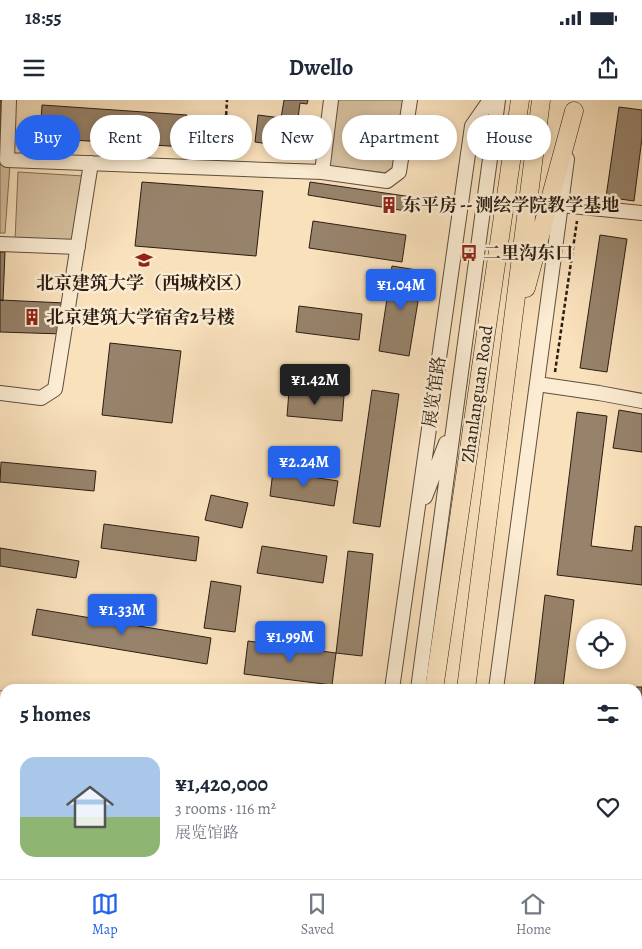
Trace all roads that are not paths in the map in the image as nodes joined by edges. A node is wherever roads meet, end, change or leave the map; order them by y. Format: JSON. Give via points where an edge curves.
{"nodes":[{"id":1,"x":8,"y":100,"type":"edge"},
{"id":2,"x":332,"y":100,"type":"edge"},
{"id":3,"x":410,"y":100,"type":"edge"},
{"id":4,"x":490,"y":100,"type":"edge"},
{"id":5,"x":498,"y":100,"type":"edge"},
{"id":6,"x":520,"y":100,"type":"edge"},
{"id":7,"x":541,"y":100,"type":"edge"},
{"id":8,"x":574,"y":105,"type":"edge"},
{"id":9,"x":91,"y":163,"type":"junction"},
{"id":10,"x":322,"y":172,"type":"junction"},
{"id":11,"x":561,"y":205,"type":"junction"},
{"id":12,"x":642,"y":213,"type":"edge"},
{"id":13,"x":0,"y":244,"type":"edge"},
{"id":14,"x":78,"y":247,"type":"junction"},
{"id":15,"x":507,"y":361,"type":"junction"},
{"id":16,"x":537,"y":384,"type":"junction"},
{"id":17,"x":0,"y":393,"type":"edge"},
{"id":18,"x":642,"y":401,"type":"edge"},
{"id":19,"x":455,"y":419,"type":"junction"},
{"id":20,"x":416,"y":522,"type":"junction"},
{"id":21,"x":393,"y":684,"type":"edge"},
{"id":22,"x":419,"y":684,"type":"edge"},
{"id":23,"x":435,"y":684,"type":"edge"},
{"id":24,"x":467,"y":684,"type":"edge"},
{"id":25,"x":497,"y":684,"type":"edge"}],
"edges":[{"from":1,"to":9,"type":"street","via":[[7,160]]},
{"from":2,"to":10,"type":"street"},
{"from":3,"to":10,"type":"street","via":[[399,172],[387,181]]},
{"from":4,"to":20,"type":"street","name":"展览馆路","via":[[472,126]]},
{"from":5,"to":19,"type":"street","name":"展览馆路"},
{"from":6,"to":23,"type":"main road","name":"Zhanlanguan Road"},
{"from":7,"to":15,"type":"main road","name":"Zhanlanguan Road"},
{"from":8,"to":11,"type":"street"},
{"from":8,"to":15,"type":"main road"},
{"from":9,"to":10,"type":"street"},
{"from":9,"to":14,"type":"street"},
{"from":11,"to":12,"type":"street"},
{"from":11,"to":16,"type":"street"},
{"from":13,"to":14,"type":"street"},
{"from":14,"to":17,"type":"street","via":[[55,389],[41,398]]},
{"from":15,"to":24,"type":"main road","name":"Zhanlanguan Road"},
{"from":16,"to":18,"type":"street"},
{"from":16,"to":25,"type":"street"},
{"from":19,"to":20,"type":"street"},
{"from":19,"to":22,"type":"street","name":"展览馆路"},
{"from":20,"to":21,"type":"street","name":"展览馆路"}]}
